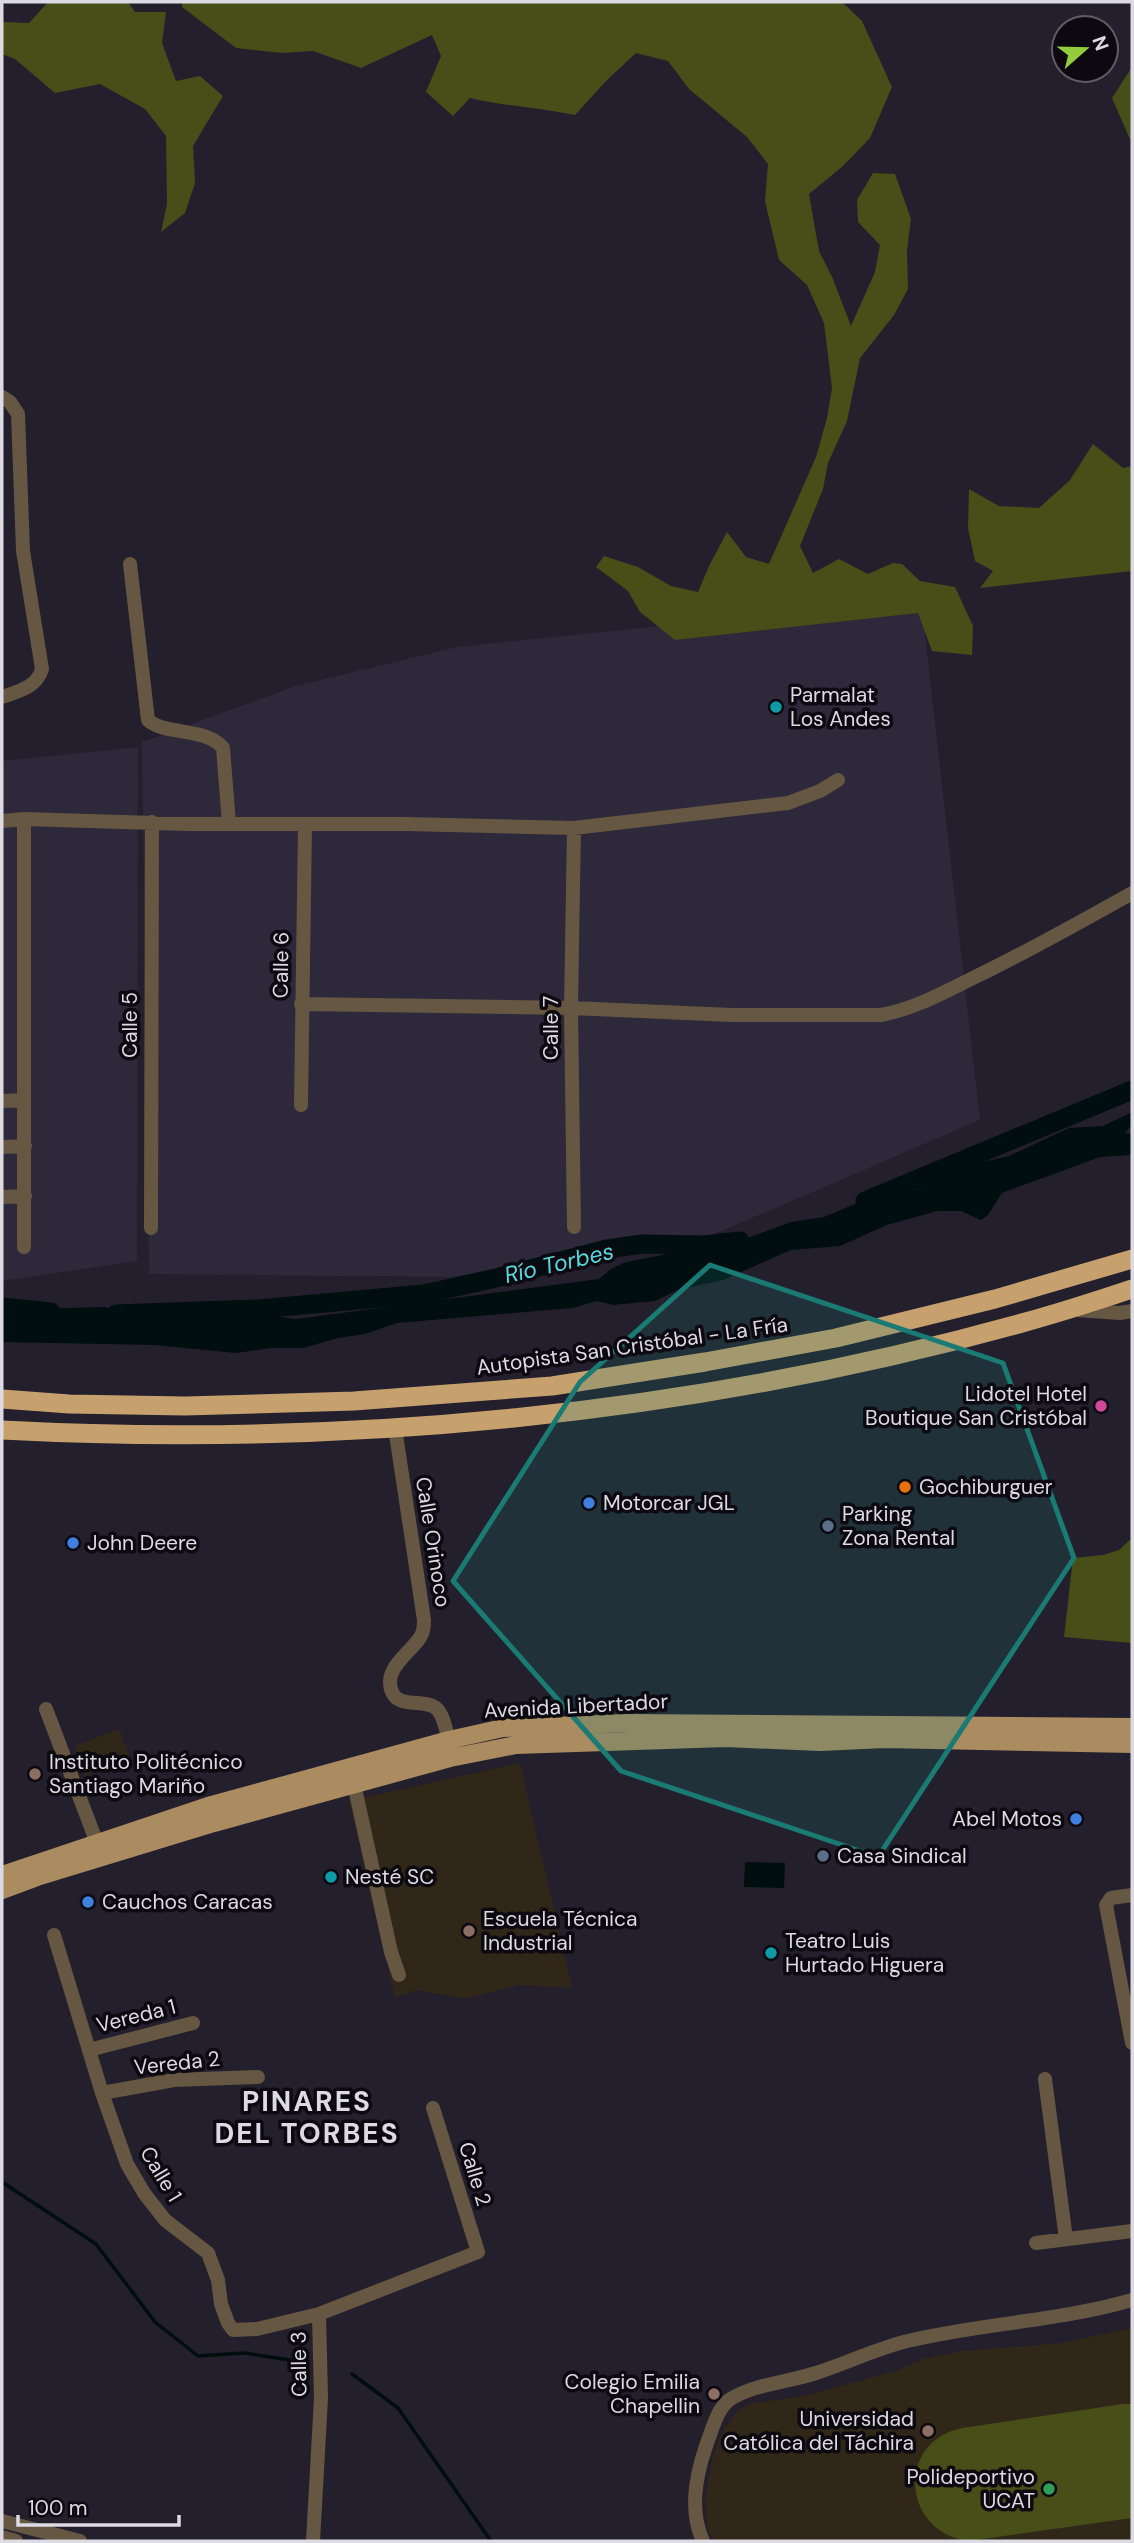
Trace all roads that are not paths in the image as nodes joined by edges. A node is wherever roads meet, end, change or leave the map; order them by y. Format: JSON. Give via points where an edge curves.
{"nodes":[{"id":1,"x":2,"y":397,"type":"edge"},
{"id":2,"x":130,"y":564,"type":"dead end"},
{"id":3,"x":2,"y":697,"type":"edge"},
{"id":4,"x":838,"y":780,"type":"dead end"},
{"id":5,"x":24,"y":820,"type":"junction"},
{"id":6,"x":2,"y":821,"type":"edge"},
{"id":7,"x":152,"y":822,"type":"junction"},
{"id":8,"x":229,"y":824,"type":"junction"},
{"id":9,"x":305,"y":825,"type":"junction"},
{"id":10,"x":574,"y":828,"type":"junction"},
{"id":11,"x":1132,"y":893,"type":"edge"},
{"id":12,"x":301,"y":1004,"type":"junction"},
{"id":13,"x":571,"y":1007,"type":"junction"},
{"id":14,"x":24,"y":1100,"type":"junction"},
{"id":15,"x":2,"y":1101,"type":"edge"},
{"id":16,"x":301,"y":1105,"type":"dead end"},
{"id":17,"x":25,"y":1146,"type":"junction"},
{"id":18,"x":2,"y":1147,"type":"edge"},
{"id":19,"x":2,"y":1196,"type":"edge"},
{"id":20,"x":25,"y":1196,"type":"junction"},
{"id":21,"x":574,"y":1227,"type":"dead end"},
{"id":22,"x":150,"y":1228,"type":"dead end"},
{"id":23,"x":24,"y":1247,"type":"dead end"},
{"id":24,"x":1132,"y":1259,"type":"edge"},
{"id":25,"x":1132,"y":1289,"type":"edge"},
{"id":26,"x":1068,"y":1309,"type":"junction"},
{"id":27,"x":1132,"y":1311,"type":"edge"},
{"id":28,"x":2,"y":1399,"type":"edge"},
{"id":29,"x":395,"y":1428,"type":"junction"},
{"id":30,"x":2,"y":1430,"type":"edge"},
{"id":31,"x":46,"y":1709,"type":"dead end"},
{"id":32,"x":1132,"y":1727,"type":"edge"},
{"id":33,"x":449,"y":1740,"type":"junction"},
{"id":34,"x":1132,"y":1744,"type":"edge"},
{"id":35,"x":354,"y":1784,"type":"junction"},
{"id":36,"x":99,"y":1849,"type":"junction"},
{"id":37,"x":2,"y":1875,"type":"edge"},
{"id":38,"x":2,"y":1891,"type":"edge"},
{"id":39,"x":1132,"y":1895,"type":"edge"},
{"id":40,"x":54,"y":1935,"type":"dead end"},
{"id":41,"x":399,"y":1975,"type":"dead end"},
{"id":42,"x":193,"y":2023,"type":"dead end"},
{"id":43,"x":1132,"y":2043,"type":"edge"},
{"id":44,"x":89,"y":2050,"type":"junction"},
{"id":45,"x":258,"y":2077,"type":"dead end"},
{"id":46,"x":1045,"y":2079,"type":"dead end"},
{"id":47,"x":102,"y":2093,"type":"junction"},
{"id":48,"x":433,"y":2108,"type":"dead end"},
{"id":49,"x":1130,"y":2232,"type":"edge"},
{"id":50,"x":1066,"y":2239,"type":"junction"},
{"id":51,"x":1036,"y":2243,"type":"dead end"},
{"id":52,"x":478,"y":2252,"type":"joint"},
{"id":53,"x":1132,"y":2300,"type":"edge"},
{"id":54,"x":319,"y":2314,"type":"junction"},
{"id":55,"x":2,"y":2521,"type":"edge"},
{"id":56,"x":2,"y":2537,"type":"edge"},
{"id":57,"x":16,"y":2541,"type":"edge"},
{"id":58,"x":80,"y":2541,"type":"edge"},
{"id":59,"x":313,"y":2541,"type":"edge"},
{"id":60,"x":703,"y":2541,"type":"edge"}],
"edges":[{"from":1,"to":3,"type":"street","via":[[18,414],[23,551],[42,669],[33,685]]},
{"from":2,"to":8,"type":"street","via":[[148,720],[218,741],[223,748]]},
{"from":4,"to":10,"type":"street","via":[[788,803]]},
{"from":5,"to":6,"type":"street"},
{"from":5,"to":7,"type":"street"},
{"from":5,"to":14,"type":"street"},
{"from":7,"to":8,"type":"street"},
{"from":7,"to":22,"type":"street","name":"Calle 5"},
{"from":8,"to":9,"type":"street"},
{"from":9,"to":10,"type":"street"},
{"from":9,"to":12,"type":"street","name":"Calle 6"},
{"from":10,"to":13,"type":"street","name":"Calle 7"},
{"from":11,"to":13,"type":"street","via":[[1024,953],[939,995],[888,1014],[732,1015]]},
{"from":12,"to":13,"type":"street"},
{"from":12,"to":16,"type":"street","name":"Calle 6"},
{"from":13,"to":21,"type":"street","name":"Calle 7"},
{"from":14,"to":15,"type":"street"},
{"from":14,"to":17,"type":"street"},
{"from":17,"to":18,"type":"street"},
{"from":17,"to":20,"type":"street"},
{"from":19,"to":20,"type":"street"},
{"from":20,"to":23,"type":"street"},
{"from":24,"to":28,"type":"highway","name":"Autopista San Cristóbal - La Fría","via":[[836,1338],[552,1386],[354,1401],[186,1406]]},
{"from":25,"to":26,"type":"highway"},
{"from":26,"to":27,"type":"street"},
{"from":26,"to":29,"type":"highway","via":[[926,1349],[662,1400]]},
{"from":29,"to":30,"type":"highway","via":[[219,1435]]},
{"from":29,"to":33,"type":"street","name":"Calle Orinoco","via":[[424,1620],[423,1633],[396,1664],[390,1689],[399,1700],[439,1711]]},
{"from":31,"to":36,"type":"street"},
{"from":32,"to":33,"type":"main road","name":"Avenida Libertador","via":[[627,1723],[503,1728]]},
{"from":33,"to":36,"type":"main road","name":"Avenida Libertador","via":[[208,1806]]},
{"from":34,"to":35,"type":"main road","name":"Avenida Libertador","via":[[726,1738],[553,1742],[450,1758]]},
{"from":35,"to":36,"type":"main road","name":"Avenida Libertador"},
{"from":35,"to":41,"type":"street"},
{"from":36,"to":37,"type":"main road","name":"Avenida Libertador"},
{"from":36,"to":38,"type":"main road","name":"Avenida Libertador"},
{"from":39,"to":43,"type":"street","via":[[1111,1898],[1106,1905]]},
{"from":40,"to":44,"type":"street","name":"Calle 1"},
{"from":42,"to":44,"type":"street","name":"Vereda 1"},
{"from":44,"to":47,"type":"street","name":"Calle 1"},
{"from":45,"to":47,"type":"street","name":"Vereda 2","via":[[174,2080]]},
{"from":46,"to":50,"type":"street"},
{"from":47,"to":54,"type":"street","name":"Calle 1","via":[[127,2164],[144,2193],[165,2220],[208,2253],[233,2330]]},
{"from":48,"to":52,"type":"street","name":"Calle 2"},
{"from":49,"to":50,"type":"street"},
{"from":50,"to":51,"type":"street"},
{"from":52,"to":54,"type":"street","name":"Calle 3"},
{"from":53,"to":60,"type":"street","via":[[1062,2317],[909,2340],[729,2401],[703,2452],[697,2483],[696,2521]]},
{"from":54,"to":59,"type":"street","name":"Calle 3","via":[[321,2398]]},
{"from":55,"to":58,"type":"street"},
{"from":56,"to":57,"type":"street"}]}
